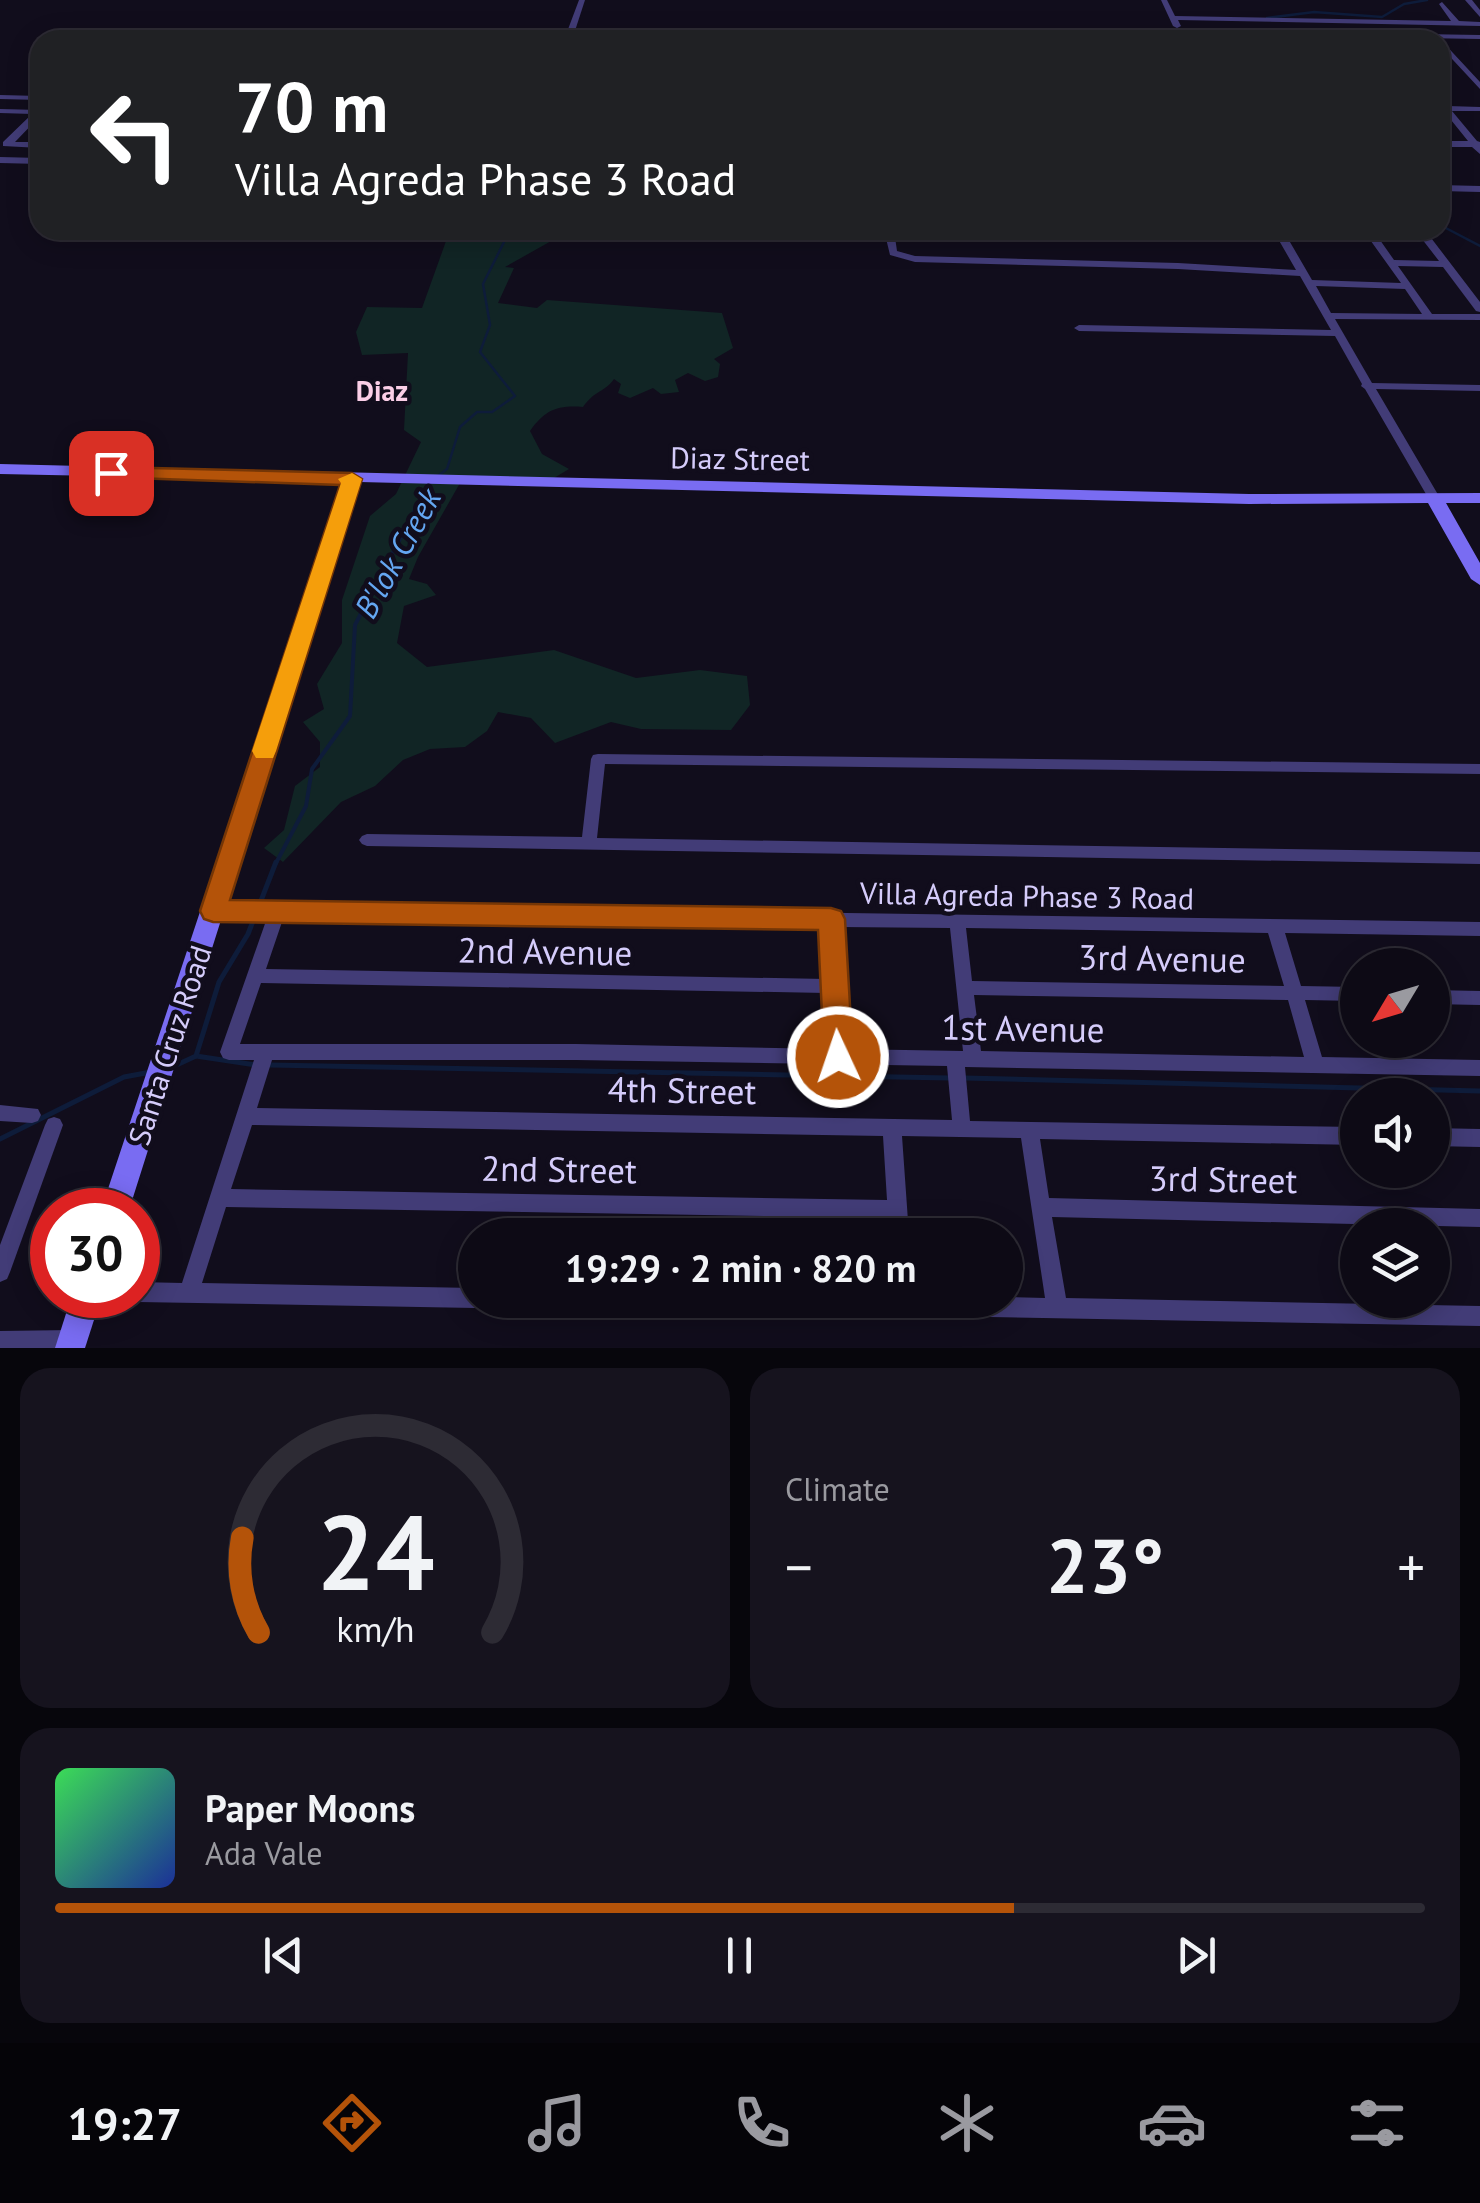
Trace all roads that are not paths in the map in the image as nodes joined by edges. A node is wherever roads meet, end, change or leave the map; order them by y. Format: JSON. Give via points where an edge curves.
{"nodes":[{"id":1,"x":582,"y":0,"type":"edge"},
{"id":2,"x":1164,"y":0,"type":"edge"},
{"id":3,"x":1468,"y":0,"type":"edge"},
{"id":4,"x":1442,"y":4,"type":"dead end"},
{"id":5,"x":1480,"y":15,"type":"edge"},
{"id":6,"x":1173,"y":18,"type":"junction"},
{"id":7,"x":1458,"y":24,"type":"junction"},
{"id":8,"x":1480,"y":24,"type":"edge"},
{"id":9,"x":572,"y":30,"type":"edge"},
{"id":10,"x":1179,"y":30,"type":"edge"},
{"id":11,"x":1480,"y":37,"type":"edge"},
{"id":12,"x":1450,"y":38,"type":"edge"},
{"id":13,"x":1450,"y":53,"type":"edge"},
{"id":14,"x":1480,"y":87,"type":"edge"},
{"id":15,"x":0,"y":97,"type":"edge"},
{"id":16,"x":30,"y":98,"type":"edge"},
{"id":17,"x":1450,"y":107,"type":"edge"},
{"id":18,"x":1480,"y":109,"type":"edge"},
{"id":19,"x":0,"y":111,"type":"edge"},
{"id":20,"x":30,"y":112,"type":"edge"},
{"id":21,"x":1450,"y":115,"type":"edge"},
{"id":22,"x":30,"y":120,"type":"edge"},
{"id":23,"x":4,"y":144,"type":"edge"},
{"id":24,"x":1450,"y":145,"type":"edge"},
{"id":25,"x":30,"y":146,"type":"edge"},
{"id":26,"x":1478,"y":146,"type":"edge"},
{"id":27,"x":30,"y":159,"type":"edge"},
{"id":28,"x":0,"y":160,"type":"edge"},
{"id":29,"x":28,"y":161,"type":"joint"},
{"id":30,"x":1450,"y":188,"type":"edge"},
{"id":31,"x":1480,"y":189,"type":"edge"},
{"id":32,"x":891,"y":240,"type":"edge"},
{"id":33,"x":1284,"y":240,"type":"edge"},
{"id":34,"x":1375,"y":240,"type":"edge"},
{"id":35,"x":1428,"y":240,"type":"edge"},
{"id":36,"x":1391,"y":263,"type":"junction"},
{"id":37,"x":1446,"y":264,"type":"junction"},
{"id":38,"x":1306,"y":278,"type":"junction"},
{"id":39,"x":1406,"y":286,"type":"junction"},
{"id":40,"x":1480,"y":313,"type":"edge"},
{"id":41,"x":1328,"y":316,"type":"junction"},
{"id":42,"x":1429,"y":316,"type":"junction"},
{"id":43,"x":1079,"y":328,"type":"dead end"},
{"id":44,"x":1337,"y":333,"type":"junction"},
{"id":45,"x":1366,"y":386,"type":"junction"},
{"id":46,"x":1480,"y":388,"type":"edge"},
{"id":47,"x":0,"y":470,"type":"edge"},
{"id":48,"x":352,"y":479,"type":"junction"},
{"id":49,"x":1434,"y":498,"type":"junction"},
{"id":50,"x":1480,"y":498,"type":"edge"},
{"id":51,"x":1480,"y":580,"type":"edge"},
{"id":52,"x":1480,"y":769,"type":"edge"},
{"id":53,"x":366,"y":840,"type":"dead end"},
{"id":54,"x":589,"y":844,"type":"junction"},
{"id":55,"x":1480,"y":858,"type":"edge"},
{"id":56,"x":264,"y":910,"type":"junction"},
{"id":57,"x":213,"y":911,"type":"junction"},
{"id":58,"x":831,"y":919,"type":"junction"},
{"id":59,"x":957,"y":921,"type":"junction"},
{"id":60,"x":1275,"y":927,"type":"junction"},
{"id":61,"x":1480,"y":929,"type":"edge"},
{"id":62,"x":255,"y":976,"type":"junction"},
{"id":63,"x":834,"y":986,"type":"junction"},
{"id":64,"x":966,"y":988,"type":"junction"},
{"id":65,"x":1294,"y":992,"type":"junction"},
{"id":66,"x":1340,"y":993,"type":"edge"},
{"id":67,"x":1450,"y":997,"type":"edge"},
{"id":68,"x":1480,"y":998,"type":"edge"},
{"id":69,"x":838,"y":1057,"type":"junction"},
{"id":70,"x":262,"y":1063,"type":"junction"},
{"id":71,"x":1316,"y":1065,"type":"junction"},
{"id":72,"x":1480,"y":1068,"type":"edge"},
{"id":73,"x":961,"y":1069,"type":"junction"},
{"id":74,"x":0,"y":1113,"type":"edge"},
{"id":75,"x":32,"y":1115,"type":"dead end"},
{"id":76,"x":245,"y":1116,"type":"junction"},
{"id":77,"x":54,"y":1125,"type":"dead end"},
{"id":78,"x":892,"y":1128,"type":"junction"},
{"id":79,"x":962,"y":1128,"type":"junction"},
{"id":80,"x":1030,"y":1129,"type":"junction"},
{"id":81,"x":1340,"y":1136,"type":"edge"},
{"id":82,"x":1450,"y":1137,"type":"edge"},
{"id":83,"x":1480,"y":1138,"type":"edge"},
{"id":84,"x":122,"y":1188,"type":"edge"},
{"id":85,"x":219,"y":1198,"type":"junction"},
{"id":86,"x":1042,"y":1207,"type":"junction"},
{"id":87,"x":898,"y":1208,"type":"junction"},
{"id":88,"x":899,"y":1218,"type":"edge"},
{"id":89,"x":1480,"y":1218,"type":"edge"},
{"id":90,"x":0,"y":1272,"type":"edge"},
{"id":91,"x":160,"y":1292,"type":"edge"},
{"id":92,"x":189,"y":1293,"type":"junction"},
{"id":93,"x":458,"y":1298,"type":"edge"},
{"id":94,"x":1023,"y":1307,"type":"edge"},
{"id":95,"x":1057,"y":1308,"type":"junction"},
{"id":96,"x":1480,"y":1316,"type":"edge"},
{"id":97,"x":79,"y":1318,"type":"edge"},
{"id":98,"x":0,"y":1340,"type":"edge"},
{"id":99,"x":71,"y":1344,"type":"edge"}],
"edges":[{"from":1,"to":9,"type":"street"},
{"from":2,"to":6,"type":"street"},
{"from":3,"to":5,"type":"street"},
{"from":4,"to":7,"type":"street"},
{"from":6,"to":7,"type":"street"},
{"from":6,"to":10,"type":"street"},
{"from":7,"to":8,"type":"street"},
{"from":11,"to":12,"type":"street"},
{"from":13,"to":14,"type":"street"},
{"from":15,"to":16,"type":"street"},
{"from":17,"to":18,"type":"street"},
{"from":19,"to":20,"type":"street"},
{"from":21,"to":26,"type":"street"},
{"from":22,"to":23,"type":"street"},
{"from":23,"to":25,"type":"street"},
{"from":24,"to":26,"type":"street"},
{"from":27,"to":29,"type":"street"},
{"from":28,"to":29,"type":"street"},
{"from":30,"to":31,"type":"street"},
{"from":32,"to":38,"type":"street","via":[[893,253],[915,259],[1178,266]]},
{"from":33,"to":38,"type":"street"},
{"from":34,"to":36,"type":"street"},
{"from":35,"to":37,"type":"street"},
{"from":36,"to":37,"type":"street"},
{"from":36,"to":39,"type":"street"},
{"from":37,"to":40,"type":"street"},
{"from":38,"to":39,"type":"street"},
{"from":38,"to":41,"type":"street"},
{"from":39,"to":42,"type":"street"},
{"from":40,"to":42,"type":"street"},
{"from":41,"to":42,"type":"street"},
{"from":41,"to":44,"type":"street"},
{"from":43,"to":44,"type":"street"},
{"from":44,"to":45,"type":"street"},
{"from":45,"to":46,"type":"street"},
{"from":45,"to":49,"type":"street"},
{"from":47,"to":48,"type":"main road","name":"Diaz Street"},
{"from":48,"to":49,"type":"main road","name":"Diaz Street","via":[[1249,500]]},
{"from":48,"to":57,"type":"main road","name":"Santa Cruz Road"},
{"from":49,"to":50,"type":"main road","name":"Diaz Street"},
{"from":49,"to":51,"type":"main road"},
{"from":52,"to":54,"type":"street","via":[[598,758]]},
{"from":53,"to":54,"type":"street"},
{"from":54,"to":55,"type":"street"},
{"from":56,"to":57,"type":"street","name":"Villa Agreda Phase 3 Road"},
{"from":56,"to":58,"type":"street","name":"Villa Agreda Phase 3 Road"},
{"from":56,"to":62,"type":"street"},
{"from":57,"to":84,"type":"main road","name":"Santa Cruz Road"},
{"from":58,"to":59,"type":"street","name":"Villa Agreda Phase 3 Road"},
{"from":58,"to":63,"type":"street"},
{"from":59,"to":60,"type":"street","name":"Villa Agreda Phase 3 Road"},
{"from":59,"to":64,"type":"street"},
{"from":60,"to":61,"type":"street","name":"Villa Agreda Phase 3 Road"},
{"from":60,"to":65,"type":"street"},
{"from":62,"to":63,"type":"street","name":"2nd Avenue"},
{"from":62,"to":70,"type":"street","name":"1st Avenue","via":[[229,1052]]},
{"from":63,"to":69,"type":"street"},
{"from":64,"to":65,"type":"street","name":"3rd Avenue"},
{"from":64,"to":73,"type":"street"},
{"from":65,"to":66,"type":"street","name":"3rd Avenue"},
{"from":65,"to":71,"type":"street"},
{"from":67,"to":68,"type":"street"},
{"from":69,"to":70,"type":"street","name":"1st Avenue"},
{"from":69,"to":73,"type":"street","name":"1st Avenue"},
{"from":70,"to":76,"type":"street"},
{"from":71,"to":72,"type":"street","name":"1st Avenue"},
{"from":71,"to":73,"type":"street","name":"1st Avenue"},
{"from":73,"to":79,"type":"street"},
{"from":74,"to":75,"type":"street"},
{"from":76,"to":78,"type":"street","name":"4th Street"},
{"from":76,"to":85,"type":"street"},
{"from":77,"to":90,"type":"street"},
{"from":78,"to":79,"type":"street","name":"4th Street"},
{"from":78,"to":87,"type":"street"},
{"from":79,"to":80,"type":"street","name":"4th Street"},
{"from":80,"to":81,"type":"street","name":"4th Street"},
{"from":80,"to":86,"type":"street"},
{"from":82,"to":83,"type":"street"},
{"from":85,"to":87,"type":"street","name":"2nd Street"},
{"from":85,"to":92,"type":"street"},
{"from":86,"to":89,"type":"street","name":"3rd Street"},
{"from":86,"to":95,"type":"street"},
{"from":87,"to":88,"type":"street"},
{"from":91,"to":92,"type":"street"},
{"from":92,"to":93,"type":"street"},
{"from":94,"to":95,"type":"street"},
{"from":95,"to":96,"type":"street"},
{"from":97,"to":99,"type":"main road"},
{"from":98,"to":99,"type":"street"}]}
